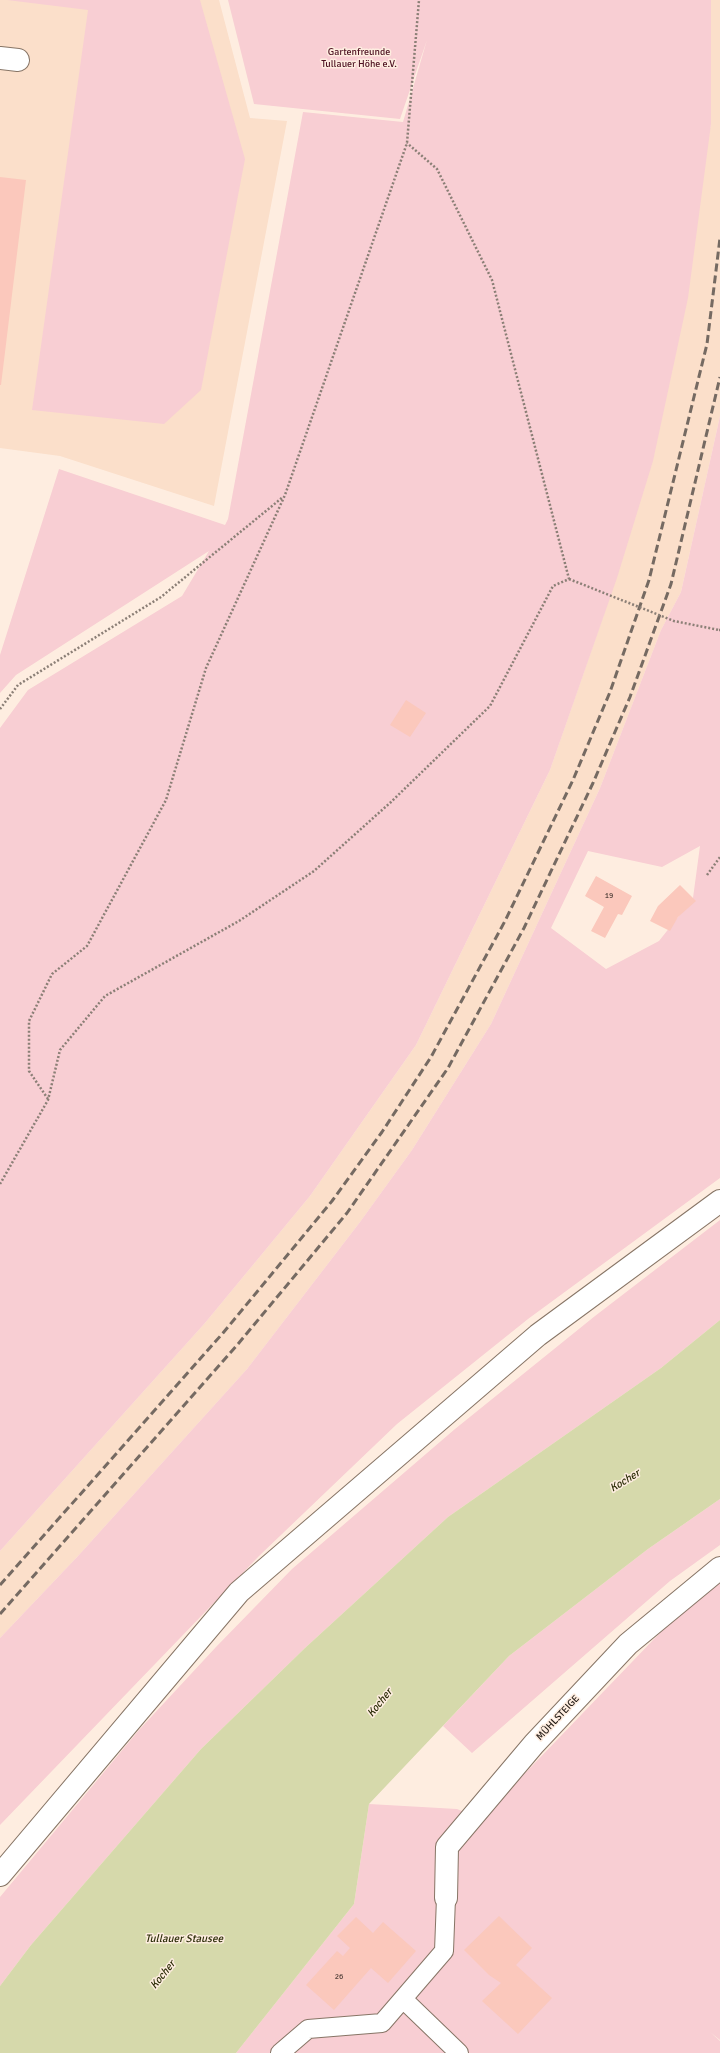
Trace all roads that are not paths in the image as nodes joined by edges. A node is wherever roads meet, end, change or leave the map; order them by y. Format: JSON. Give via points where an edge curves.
{"nodes":[{"id":1,"x":720,"y":1201,"type":"edge"},
{"id":2,"x":720,"y":1568,"type":"edge"},
{"id":3,"x":0,"y":1875,"type":"edge"},
{"id":4,"x":446,"y":1898,"type":"joint"},
{"id":5,"x":403,"y":1999,"type":"junction"},
{"id":6,"x":287,"y":2051,"type":"edge"},
{"id":7,"x":459,"y":2053,"type":"edge"}],
"edges":[{"from":1,"to":3,"type":"street","via":[[538,1335],[239,1592]]},
{"from":2,"to":4,"type":"street","name":"MÜHLSTEIGE","via":[[628,1644],[534,1744],[448,1847]]},
{"from":4,"to":5,"type":"lane","via":[[444,1951]]},
{"from":5,"to":6,"type":"lane","via":[[382,2023],[308,2028]]},
{"from":5,"to":7,"type":"lane"}]}
